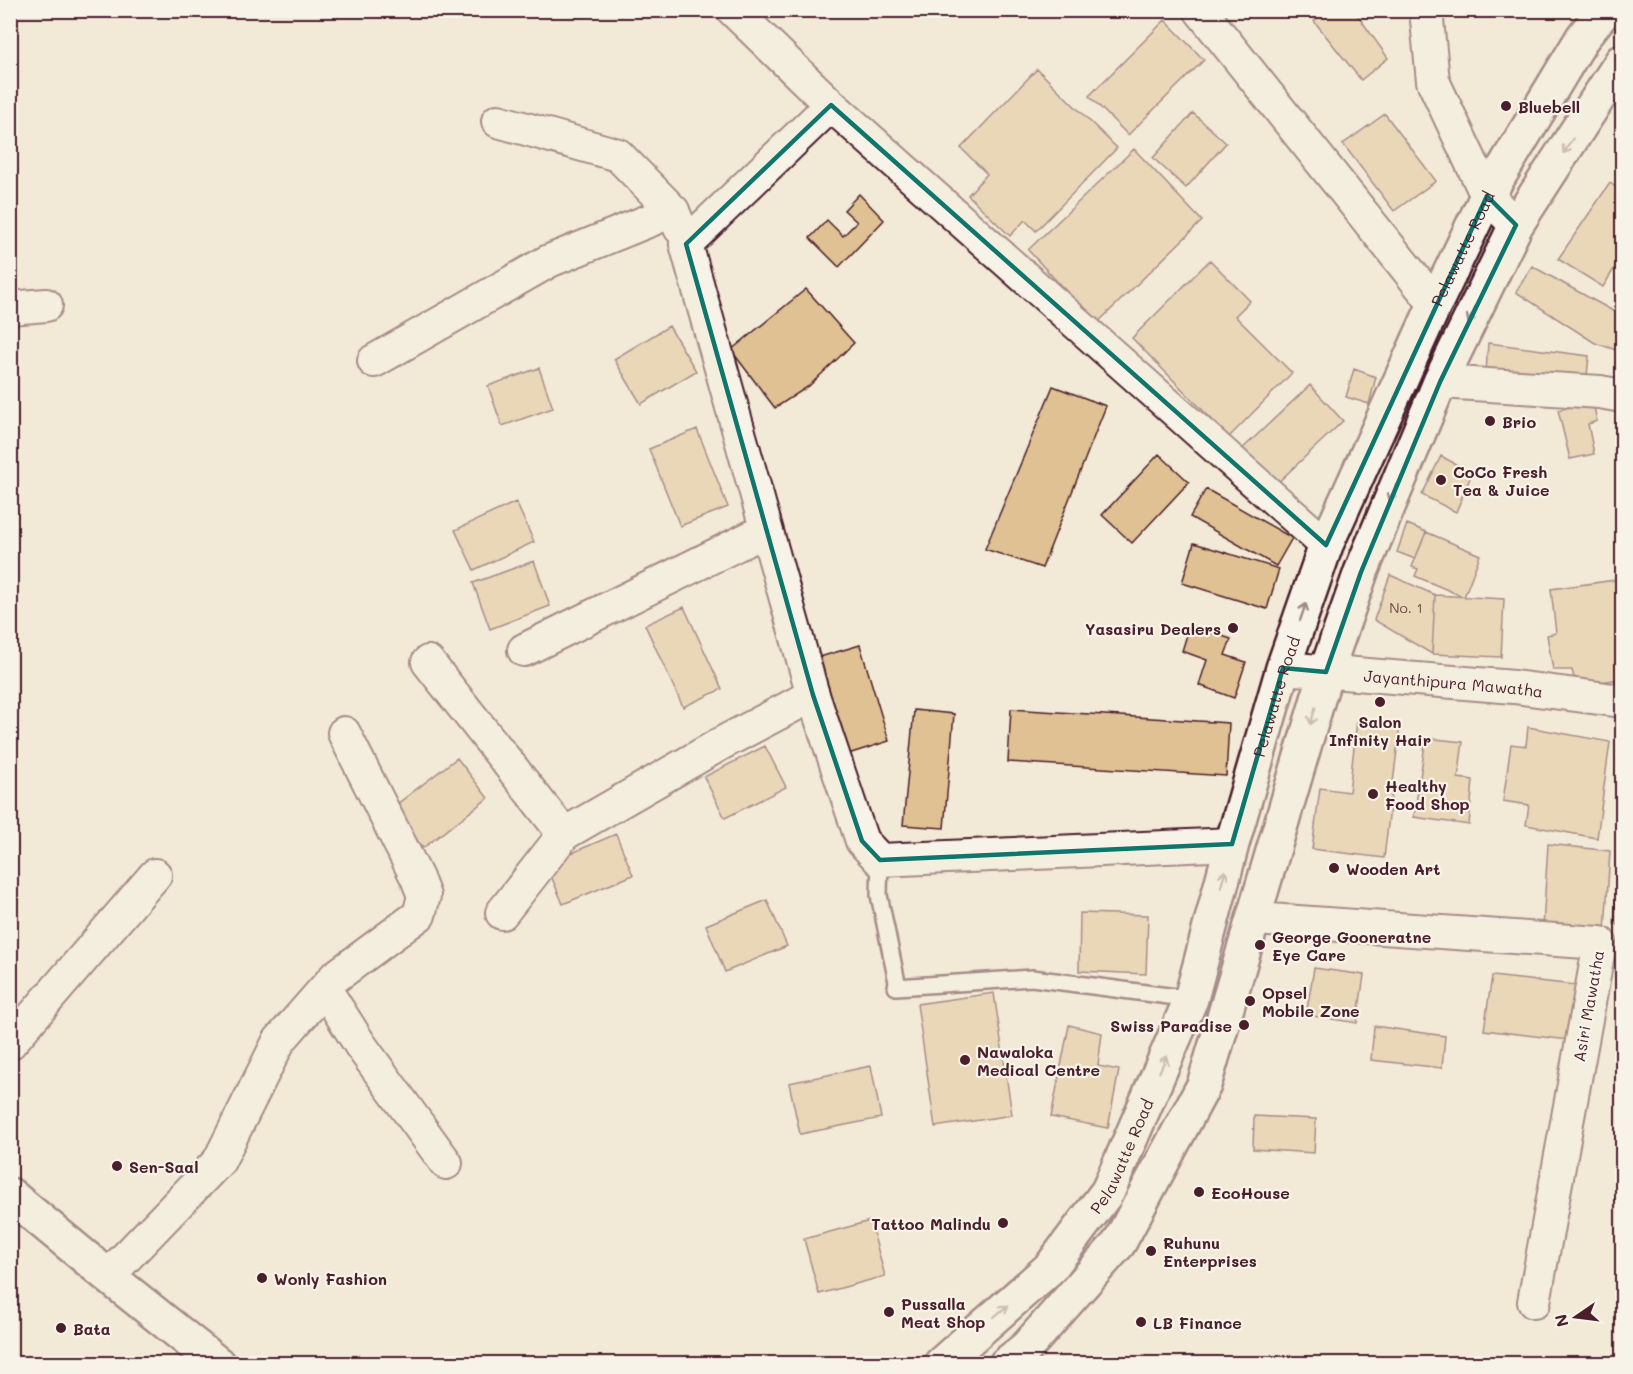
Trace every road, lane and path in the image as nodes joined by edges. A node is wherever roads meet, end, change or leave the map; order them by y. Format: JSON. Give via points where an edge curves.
{"nodes":[{"id":1,"x":733,"y":10,"type":"edge"},
{"id":2,"x":1200,"y":10,"type":"edge"},
{"id":3,"x":1426,"y":10,"type":"edge"},
{"id":4,"x":1605,"y":10,"type":"edge"},
{"id":5,"x":1623,"y":61,"type":"edge"},
{"id":6,"x":831,"y":105,"type":"junction"},
{"id":7,"x":498,"y":121,"type":"dead end"},
{"id":8,"x":1487,"y":196,"type":"junction"},
{"id":9,"x":673,"y":212,"type":"junction"},
{"id":10,"x":1516,"y":225,"type":"junction"},
{"id":11,"x":686,"y":244,"type":"junction"},
{"id":12,"x":1435,"y":304,"type":"junction"},
{"id":13,"x":46,"y":305,"type":"dead end"},
{"id":14,"x":10,"y":308,"type":"edge"},
{"id":15,"x":374,"y":361,"type":"dead end"},
{"id":16,"x":1440,"y":382,"type":"junction"},
{"id":17,"x":1623,"y":396,"type":"edge"},
{"id":18,"x":766,"y":530,"type":"junction"},
{"id":19,"x":1326,"y":545,"type":"junction"},
{"id":20,"x":524,"y":650,"type":"dead end"},
{"id":21,"x":428,"y":662,"type":"dead end"},
{"id":22,"x":1283,"y":668,"type":"junction"},
{"id":23,"x":1326,"y":672,"type":"junction"},
{"id":24,"x":813,"y":695,"type":"junction"},
{"id":25,"x":1623,"y":701,"type":"edge"},
{"id":26,"x":344,"y":733,"type":"dead end"},
{"id":27,"x":564,"y":834,"type":"junction"},
{"id":28,"x":1232,"y":844,"type":"junction"},
{"id":29,"x":880,"y":860,"type":"junction"},
{"id":30,"x":155,"y":875,"type":"dead end"},
{"id":31,"x":502,"y":913,"type":"dead end"},
{"id":32,"x":1254,"y":919,"type":"junction"},
{"id":33,"x":325,"y":989,"type":"junction"},
{"id":34,"x":1191,"y":999,"type":"junction"},
{"id":35,"x":10,"y":1042,"type":"edge"},
{"id":36,"x":446,"y":1163,"type":"dead end"},
{"id":37,"x":10,"y":1195,"type":"edge"},
{"id":38,"x":108,"y":1276,"type":"junction"},
{"id":39,"x":1534,"y":1302,"type":"dead end"},
{"id":40,"x":206,"y":1360,"type":"edge"},
{"id":41,"x":941,"y":1364,"type":"edge"},
{"id":42,"x":1006,"y":1364,"type":"edge"}],
"edges":[{"from":1,"to":6,"type":"street"},
{"from":2,"to":12,"type":"street"},
{"from":3,"to":8,"type":"street","via":[[1433,81]]},
{"from":4,"to":8,"type":"main road","name":"Pelawatte Road","via":[[1583,37]]},
{"from":5,"to":10,"type":"main road","one_way":true},
{"from":6,"to":11,"type":"street"},
{"from":6,"to":19,"type":"street"},
{"from":7,"to":9,"type":"street","via":[[618,155]]},
{"from":8,"to":10,"type":"street"},
{"from":8,"to":12,"type":"main road","name":"Pelawatte Road"},
{"from":9,"to":11,"type":"street"},
{"from":9,"to":15,"type":"street","via":[[549,261]]},
{"from":10,"to":16,"type":"main road","one_way":true},
{"from":11,"to":18,"type":"street"},
{"from":12,"to":19,"type":"main road","name":"Pelawatte Road"},
{"from":13,"to":14,"type":"street"},
{"from":16,"to":17,"type":"street"},
{"from":16,"to":23,"type":"main road","one_way":true,"via":[[1360,572]]},
{"from":18,"to":20,"type":"street"},
{"from":18,"to":24,"type":"street"},
{"from":22,"to":19,"type":"main road","name":"Pelawatte Road","one_way":true},
{"from":21,"to":27,"type":"street"},
{"from":22,"to":23,"type":"street","name":"Jayanthipura Mawatha"},
{"from":22,"to":28,"type":"main road","name":"Pelawatte Road"},
{"from":23,"to":25,"type":"street","name":"Jayanthipura Mawatha","via":[[1514,687]]},
{"from":23,"to":32,"type":"main road","one_way":true},
{"from":24,"to":27,"type":"street"},
{"from":24,"to":29,"type":"street","via":[[862,841]]},
{"from":26,"to":33,"type":"street","via":[[424,896],[419,915],[335,977]]},
{"from":27,"to":31,"type":"street"},
{"from":28,"to":29,"type":"street"},
{"from":34,"to":28,"type":"main road","name":"Pelawatte Road","one_way":true},
{"from":29,"to":34,"type":"lane","via":[[879,895],[896,987],[1032,978]]},
{"from":30,"to":35,"type":"street"},
{"from":32,"to":39,"type":"street","name":"Asiri Mawatha","via":[[1600,943]]},
{"from":32,"to":42,"type":"main road","via":[[1204,1085],[1119,1243],[1026,1348]]},
{"from":33,"to":36,"type":"street"},
{"from":33,"to":38,"type":"street","via":[[279,1041],[219,1161]]},
{"from":41,"to":34,"type":"main road","name":"Pelawatte Road","one_way":true,"via":[[1051,1267],[1108,1191]]},
{"from":37,"to":38,"type":"main road"},
{"from":38,"to":40,"type":"main road"}]}
